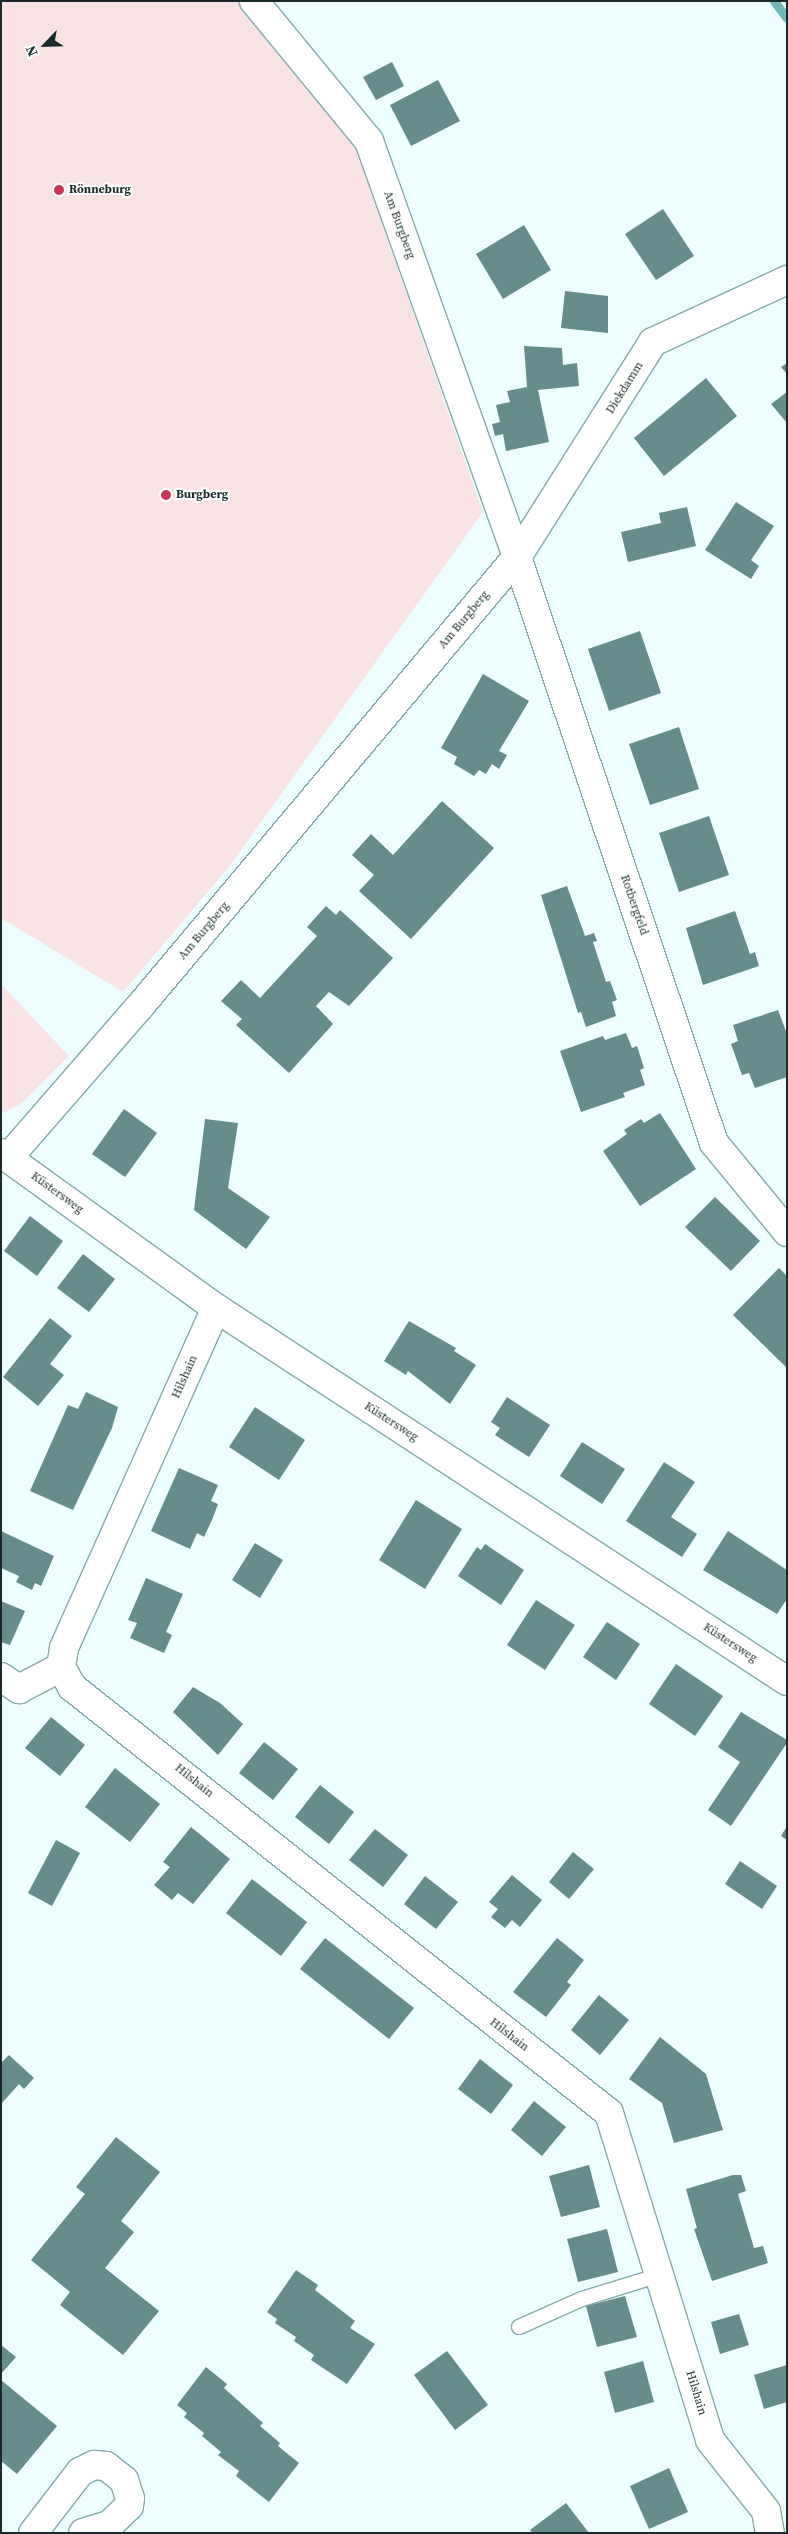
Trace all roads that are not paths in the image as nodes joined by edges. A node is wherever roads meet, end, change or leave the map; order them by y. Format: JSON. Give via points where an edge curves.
{"nodes":[{"id":1,"x":254,"y":1,"type":"edge"},
{"id":2,"x":787,"y":280,"type":"edge"},
{"id":3,"x":517,"y":557,"type":"junction"},
{"id":4,"x":5,"y":1156,"type":"edge"},
{"id":5,"x":787,"y":1232,"type":"edge"},
{"id":6,"x":216,"y":1308,"type":"junction"},
{"id":7,"x":61,"y":1667,"type":"junction"},
{"id":8,"x":1,"y":1677,"type":"edge"},
{"id":9,"x":787,"y":1681,"type":"edge"},
{"id":10,"x":660,"y":2275,"type":"junction"},
{"id":11,"x":519,"y":2327,"type":"dead end"},
{"id":12,"x":33,"y":2533,"type":"edge"},
{"id":13,"x":83,"y":2533,"type":"edge"},
{"id":14,"x":770,"y":2533,"type":"edge"}],
"edges":[{"from":1,"to":3,"type":"street","name":"Am Burgberg","via":[[369,141]]},
{"from":2,"to":3,"type":"street","name":"Diekdamm","via":[[653,342]]},
{"from":3,"to":4,"type":"street","name":"Am Burgberg","via":[[141,1005]]},
{"from":3,"to":5,"type":"street","name":"Rotbergfeld","via":[[714,1143]]},
{"from":4,"to":6,"type":"street","name":"Küstersweg"},
{"from":6,"to":7,"type":"street","name":"Hilshain","via":[[64,1648]]},
{"from":6,"to":9,"type":"street","name":"Küstersweg"},
{"from":7,"to":8,"type":"street","via":[[19,1689]]},
{"from":7,"to":10,"type":"street","name":"Hilshain","via":[[72,1687],[609,2113]]},
{"from":10,"to":11,"type":"lane","via":[[582,2298]]},
{"from":10,"to":14,"type":"street","name":"Hilshain","via":[[710,2440],[766,2511]]},
{"from":12,"to":13,"type":"street","via":[[80,2472],[94,2465],[106,2466],[124,2480],[129,2506],[109,2525]]}]}
